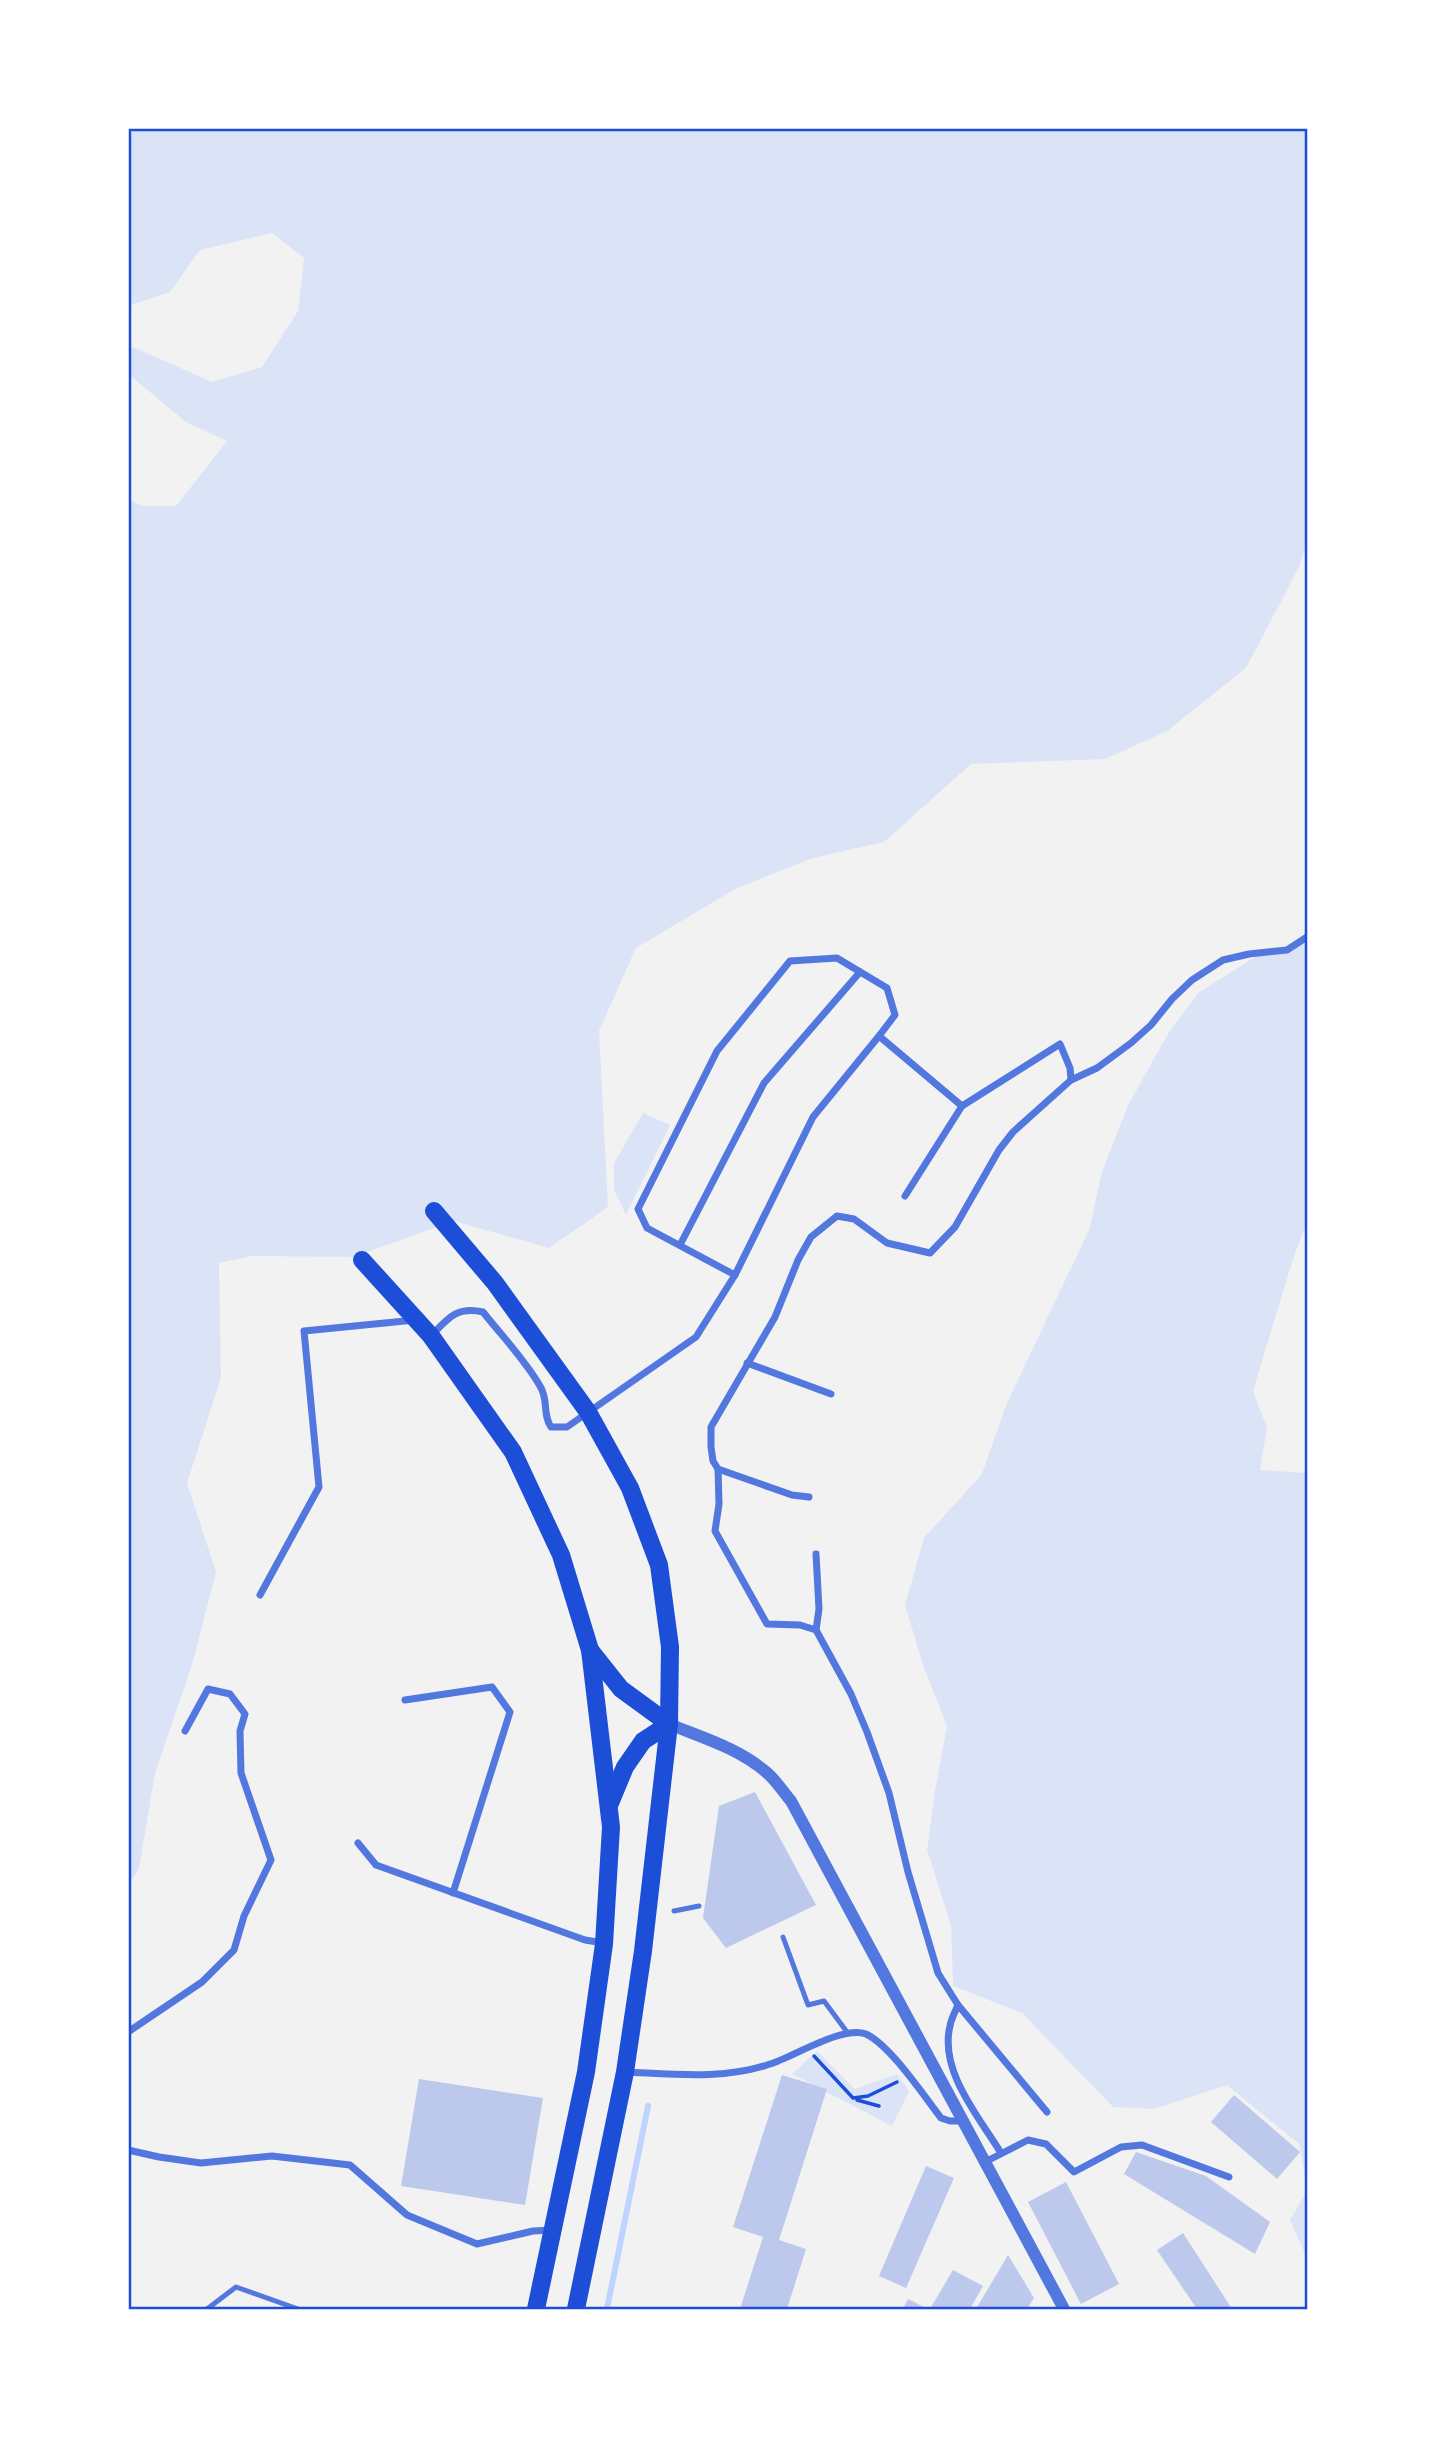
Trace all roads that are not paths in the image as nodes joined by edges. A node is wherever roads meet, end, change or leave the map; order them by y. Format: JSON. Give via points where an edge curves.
{"nodes":[{"id":1,"x":1307,"y":937,"type":"edge"},
{"id":2,"x":860,"y":972,"type":"junction"},
{"id":3,"x":879,"y":1036,"type":"junction"},
{"id":4,"x":1071,"y":1080,"type":"junction"},
{"id":5,"x":962,"y":1106,"type":"junction"},
{"id":6,"x":905,"y":1196,"type":"dead end"},
{"id":7,"x":434,"y":1211,"type":"dead end"},
{"id":8,"x":680,"y":1245,"type":"junction"},
{"id":9,"x":362,"y":1260,"type":"dead end"},
{"id":10,"x":735,"y":1275,"type":"junction"},
{"id":11,"x":416,"y":1320,"type":"junction"},
{"id":12,"x":431,"y":1336,"type":"junction"},
{"id":13,"x":747,"y":1363,"type":"junction"},
{"id":14,"x":831,"y":1394,"type":"dead end"},
{"id":15,"x":588,"y":1412,"type":"junction"},
{"id":16,"x":718,"y":1469,"type":"junction"},
{"id":17,"x":809,"y":1497,"type":"dead end"},
{"id":18,"x":816,"y":1554,"type":"dead end"},
{"id":19,"x":260,"y":1595,"type":"dead end"},
{"id":20,"x":816,"y":1630,"type":"junction"},
{"id":21,"x":590,"y":1650,"type":"junction"},
{"id":22,"x":405,"y":1700,"type":"dead end"},
{"id":23,"x":669,"y":1724,"type":"junction"},
{"id":24,"x":185,"y":1731,"type":"dead end"},
{"id":25,"x":610,"y":1804,"type":"junction"},
{"id":26,"x":358,"y":1843,"type":"dead end"},
{"id":27,"x":453,"y":1893,"type":"junction"},
{"id":28,"x":699,"y":1906,"type":"dead end"},
{"id":29,"x":674,"y":1911,"type":"dead end"},
{"id":30,"x":783,"y":1937,"type":"dead end"},
{"id":31,"x":604,"y":1944,"type":"junction"},
{"id":32,"x":958,"y":2006,"type":"junction"},
{"id":33,"x":128,"y":2032,"type":"edge"},
{"id":34,"x":848,"y":2032,"type":"junction"},
{"id":35,"x":625,"y":2073,"type":"junction"},
{"id":36,"x":1047,"y":2112,"type":"dead end"},
{"id":37,"x":963,"y":2121,"type":"junction"},
{"id":38,"x":128,"y":2150,"type":"edge"},
{"id":39,"x":1001,"y":2153,"type":"junction"},
{"id":40,"x":985,"y":2162,"type":"junction"},
{"id":41,"x":1229,"y":2178,"type":"dead end"},
{"id":42,"x":554,"y":2230,"type":"junction"},
{"id":43,"x":207,"y":2309,"type":"edge"},
{"id":44,"x":298,"y":2309,"type":"edge"},
{"id":45,"x":536,"y":2309,"type":"edge"},
{"id":46,"x":576,"y":2309,"type":"edge"},
{"id":47,"x":1065,"y":2309,"type":"edge"}],
"edges":[{"from":1,"to":4,"type":"street","via":[[1287,950],[1223,960],[1192,980],[1132,1043],[1097,1069]]},
{"from":2,"to":3,"type":"street","via":[[887,988],[895,1015]]},
{"from":2,"to":8,"type":"street","via":[[764,1083]]},
{"from":2,"to":8,"type":"street","via":[[837,958],[790,961],[717,1051],[638,1209],[647,1228]]},
{"from":3,"to":5,"type":"street"},
{"from":3,"to":10,"type":"street","via":[[813,1117]]},
{"from":4,"to":5,"type":"street","via":[[1059,1044]]},
{"from":4,"to":13,"type":"street","via":[[1013,1132],[955,1227],[930,1253],[887,1243],[854,1219],[837,1216],[811,1237],[775,1317]]},
{"from":5,"to":6,"type":"street"},
{"from":7,"to":15,"type":"highway","via":[[495,1283]]},
{"from":8,"to":10,"type":"street"},
{"from":9,"to":11,"type":"highway"},
{"from":10,"to":15,"type":"street","via":[[696,1337]]},
{"from":11,"to":12,"type":"highway"},
{"from":11,"to":19,"type":"street","via":[[304,1331],[319,1487]]},
{"from":12,"to":15,"type":"street","via":[[450,1317],[468,1309],[483,1312],[541,1387],[547,1403],[545,1419],[551,1427],[567,1427]]},
{"from":12,"to":21,"type":"highway","via":[[513,1452],[561,1555]]},
{"from":13,"to":14,"type":"street"},
{"from":13,"to":16,"type":"street","via":[[711,1427],[713,1461]]},
{"from":15,"to":23,"type":"highway","via":[[630,1488],[659,1565],[670,1647]]},
{"from":16,"to":17,"type":"street"},
{"from":16,"to":20,"type":"street","via":[[715,1531],[767,1624]]},
{"from":18,"to":20,"type":"street"},
{"from":20,"to":32,"type":"street","via":[[867,1732],[889,1793],[938,1973]]},
{"from":21,"to":23,"type":"highway","via":[[621,1689]]},
{"from":21,"to":25,"type":"highway"},
{"from":22,"to":27,"type":"street","via":[[492,1687],[510,1712]]},
{"from":23,"to":25,"type":"highway","via":[[643,1741],[625,1767]]},
{"from":23,"to":35,"type":"highway"},
{"from":23,"to":37,"type":"street","via":[[744,1756],[768,1773],[791,1801]]},
{"from":24,"to":33,"type":"street","via":[[208,1689],[230,1694],[245,1714],[240,1731],[241,1773],[271,1860],[244,1916],[234,1950],[202,1982]]},
{"from":25,"to":31,"type":"highway"},
{"from":26,"to":27,"type":"street","via":[[376,1865]]},
{"from":27,"to":31,"type":"street"},
{"from":28,"to":29,"type":"lane"},
{"from":30,"to":34,"type":"lane","via":[[808,2005],[824,2001]]},
{"from":31,"to":42,"type":"highway","via":[[586,2072]]},
{"from":32,"to":36,"type":"street"},
{"from":32,"to":39,"type":"street","via":[[949,2028],[950,2056],[959,2085]]},
{"from":34,"to":35,"type":"street","via":[[734,2074]]},
{"from":34,"to":37,"type":"street","via":[[865,2034],[885,2049],[941,2118]]},
{"from":35,"to":46,"type":"highway"},
{"from":37,"to":40,"type":"street"},
{"from":38,"to":42,"type":"street","via":[[201,2163],[272,2156],[350,2165],[407,2215],[477,2244]]},
{"from":39,"to":40,"type":"street"},
{"from":39,"to":41,"type":"street","via":[[1028,2140],[1046,2144],[1074,2172],[1121,2147],[1142,2146]]},
{"from":40,"to":47,"type":"street"},
{"from":42,"to":45,"type":"highway"},
{"from":43,"to":44,"type":"lane","via":[[236,2287]]}]}
